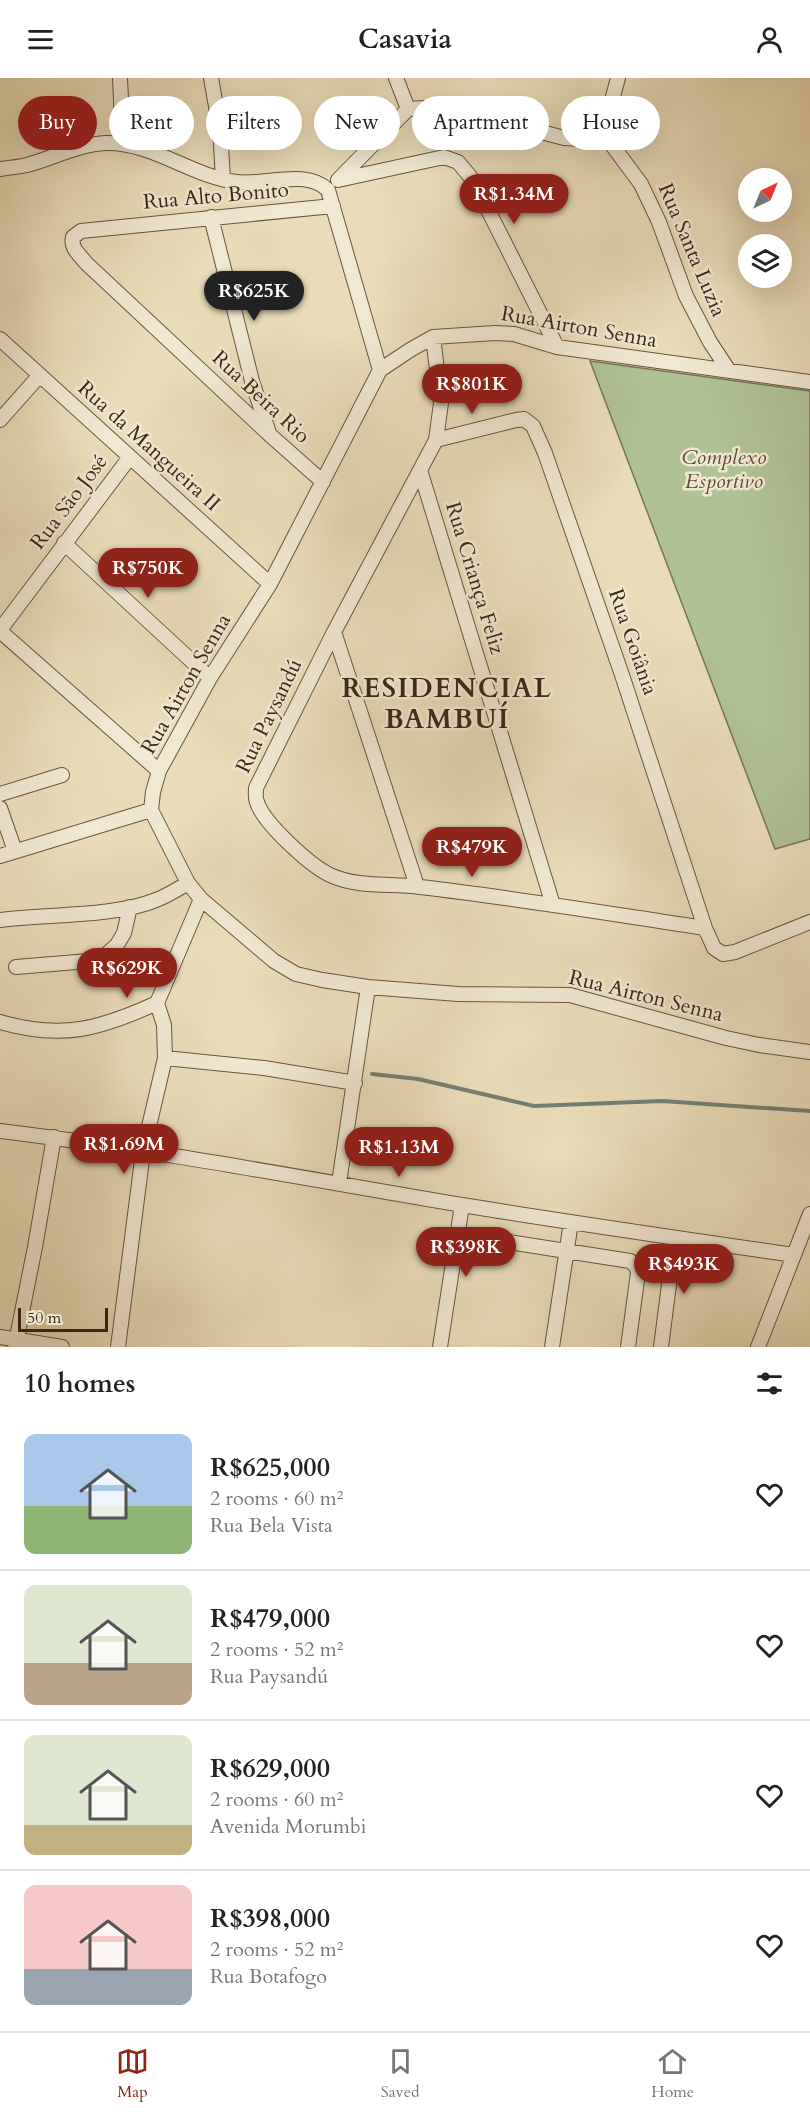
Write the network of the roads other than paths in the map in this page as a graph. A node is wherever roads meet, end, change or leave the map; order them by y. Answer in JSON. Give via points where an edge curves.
{"nodes":[{"id":1,"x":120,"y":78,"type":"edge"},
{"id":2,"x":211,"y":78,"type":"edge"},
{"id":3,"x":396,"y":78,"type":"edge"},
{"id":4,"x":618,"y":78,"type":"edge"},
{"id":5,"x":121,"y":96,"type":"edge"},
{"id":6,"x":612,"y":96,"type":"edge"},
{"id":7,"x":408,"y":109,"type":"junction"},
{"id":8,"x":561,"y":137,"type":"edge"},
{"id":9,"x":109,"y":143,"type":"edge"},
{"id":10,"x":140,"y":150,"type":"edge"},
{"id":11,"x":616,"y":150,"type":"edge"},
{"id":12,"x":0,"y":169,"type":"edge"},
{"id":13,"x":223,"y":179,"type":"junction"},
{"id":14,"x":333,"y":185,"type":"junction"},
{"id":15,"x":333,"y":206,"type":"junction"},
{"id":16,"x":211,"y":217,"type":"junction"},
{"id":17,"x":103,"y":228,"type":"joint"},
{"id":18,"x":433,"y":338,"type":"junction"},
{"id":19,"x":0,"y":339,"type":"edge"},
{"id":20,"x":557,"y":347,"type":"junction"},
{"id":21,"x":380,"y":370,"type":"junction"},
{"id":22,"x":729,"y":371,"type":"junction"},
{"id":23,"x":39,"y":376,"type":"junction"},
{"id":24,"x":810,"y":382,"type":"edge"},
{"id":25,"x":0,"y":420,"type":"edge"},
{"id":26,"x":270,"y":435,"type":"junction"},
{"id":27,"x":436,"y":440,"type":"junction"},
{"id":28,"x":130,"y":457,"type":"junction"},
{"id":29,"x":420,"y":470,"type":"junction"},
{"id":30,"x":322,"y":482,"type":"junction"},
{"id":31,"x":64,"y":543,"type":"junction"},
{"id":32,"x":270,"y":584,"type":"junction"},
{"id":33,"x":0,"y":630,"type":"edge"},
{"id":34,"x":334,"y":632,"type":"junction"},
{"id":35,"x":210,"y":678,"type":"junction"},
{"id":36,"x":159,"y":771,"type":"junction"},
{"id":37,"x":62,"y":775,"type":"dead end"},
{"id":38,"x":0,"y":794,"type":"edge"},
{"id":39,"x":0,"y":808,"type":"edge"},
{"id":40,"x":152,"y":810,"type":"junction"},
{"id":41,"x":15,"y":851,"type":"junction"},
{"id":42,"x":0,"y":856,"type":"edge"},
{"id":43,"x":188,"y":883,"type":"junction"},
{"id":44,"x":417,"y":886,"type":"junction"},
{"id":45,"x":201,"y":899,"type":"junction"},
{"id":46,"x":553,"y":905,"type":"junction"},
{"id":47,"x":130,"y":907,"type":"junction"},
{"id":48,"x":0,"y":921,"type":"edge"},
{"id":49,"x":810,"y":922,"type":"edge"},
{"id":50,"x":705,"y":928,"type":"junction"},
{"id":51,"x":16,"y":967,"type":"dead end"},
{"id":52,"x":368,"y":987,"type":"junction"},
{"id":53,"x":157,"y":1003,"type":"junction"},
{"id":54,"x":0,"y":1022,"type":"edge"},
{"id":55,"x":810,"y":1052,"type":"edge"},
{"id":56,"x":165,"y":1058,"type":"junction"},
{"id":57,"x":355,"y":1083,"type":"junction"},
{"id":58,"x":0,"y":1131,"type":"edge"},
{"id":59,"x":54,"y":1137,"type":"junction"},
{"id":60,"x":142,"y":1152,"type":"junction"},
{"id":61,"x":339,"y":1183,"type":"junction"},
{"id":62,"x":462,"y":1205,"type":"junction"},
{"id":63,"x":810,"y":1214,"type":"edge"},
{"id":64,"x":571,"y":1222,"type":"junction"},
{"id":65,"x":457,"y":1234,"type":"junction"},
{"id":66,"x":675,"y":1238,"type":"junction"},
{"id":67,"x":567,"y":1251,"type":"junction"},
{"id":68,"x":794,"y":1255,"type":"junction"},
{"id":69,"x":0,"y":1337,"type":"edge"},
{"id":70,"x":15,"y":1343,"type":"edge"},
{"id":71,"x":62,"y":1347,"type":"edge"},
{"id":72,"x":118,"y":1347,"type":"edge"},
{"id":73,"x":440,"y":1347,"type":"edge"},
{"id":74,"x":552,"y":1347,"type":"edge"},
{"id":75,"x":628,"y":1347,"type":"edge"},
{"id":76,"x":661,"y":1347,"type":"edge"},
{"id":77,"x":758,"y":1347,"type":"edge"}],
"edges":[{"from":1,"to":5,"type":"street"},
{"from":2,"to":13,"type":"street"},
{"from":3,"to":7,"type":"street"},
{"from":4,"to":6,"type":"street"},
{"from":7,"to":8,"type":"street","via":[[470,113]]},
{"from":7,"to":14,"type":"street"},
{"from":9,"to":12,"type":"street"},
{"from":10,"to":13,"type":"street"},
{"from":11,"to":22,"type":"street","name":"Rua Santa Luzia","via":[[641,184],[686,296]]},
{"from":13,"to":14,"type":"street","via":[[248,184],[304,179]]},
{"from":14,"to":15,"type":"street"},
{"from":14,"to":20,"type":"street","via":[[434,159],[458,162],[473,180]]},
{"from":15,"to":16,"type":"street","name":"Rua Alto Bonito"},
{"from":15,"to":21,"type":"street"},
{"from":16,"to":17,"type":"street","name":"Rua Alto Bonito"},
{"from":16,"to":26,"type":"street","via":[[252,381]]},
{"from":17,"to":26,"type":"street","name":"Rua Beira Rio","via":[[76,233],[71,242],[74,249]]},
{"from":18,"to":20,"type":"street","name":"Rua Airton Senna","via":[[467,333],[514,334]]},
{"from":18,"to":21,"type":"street","name":"Rua Airton Senna"},
{"from":18,"to":27,"type":"street","name":"Rua Paysandú","via":[[441,403]]},
{"from":19,"to":23,"type":"street","name":"Rua da Mangueira II"},
{"from":20,"to":22,"type":"street","name":"Rua Airton Senna"},
{"from":21,"to":30,"type":"street","name":"Rua Airton Senna"},
{"from":22,"to":24,"type":"street","name":"Rua Airton Senna"},
{"from":23,"to":25,"type":"street"},
{"from":23,"to":28,"type":"street","name":"Rua da Mangueira II"},
{"from":26,"to":30,"type":"street","name":"Rua Beira Rio"},
{"from":27,"to":29,"type":"street","name":"Rua Paysandú"},
{"from":27,"to":50,"type":"street","name":"Rua Goiânia","via":[[516,420],[524,419],[533,426],[622,675]]},
{"from":28,"to":31,"type":"street","name":"Rua São José"},
{"from":28,"to":32,"type":"street","name":"Rua da Mangueira II"},
{"from":29,"to":34,"type":"street","name":"Rua Paysandú"},
{"from":29,"to":46,"type":"street","name":"Rua Criança Feliz"},
{"from":30,"to":32,"type":"street","name":"Rua Airton Senna"},
{"from":31,"to":33,"type":"street","name":"Rua São José"},
{"from":31,"to":35,"type":"street"},
{"from":32,"to":35,"type":"street","name":"Rua Airton Senna"},
{"from":33,"to":36,"type":"street"},
{"from":34,"to":44,"type":"street"},
{"from":34,"to":44,"type":"street","name":"Rua Paysandú","via":[[256,788],[256,802],[285,840],[330,875],[351,882]]},
{"from":35,"to":36,"type":"street","name":"Rua Airton Senna"},
{"from":36,"to":40,"type":"street","name":"Rua Airton Senna"},
{"from":37,"to":38,"type":"street"},
{"from":39,"to":41,"type":"street"},
{"from":40,"to":41,"type":"street"},
{"from":40,"to":43,"type":"street","name":"Rua Airton Senna"},
{"from":41,"to":42,"type":"street"},
{"from":43,"to":45,"type":"street","name":"Rua Airton Senna"},
{"from":43,"to":47,"type":"street","via":[[154,901]]},
{"from":44,"to":46,"type":"street","name":"Rua Paysandú"},
{"from":45,"to":52,"type":"street","name":"Rua Airton Senna","via":[[274,961],[296,974]]},
{"from":45,"to":53,"type":"street"},
{"from":46,"to":50,"type":"street","name":"Rua Paysandú"},
{"from":47,"to":48,"type":"street"},
{"from":47,"to":51,"type":"street","via":[[124,933],[105,956]]},
{"from":49,"to":50,"type":"street","name":"Rua Goiânia","via":[[723,954],[714,948]]},
{"from":52,"to":55,"type":"street","name":"Rua Airton Senna","via":[[458,994],[570,995],[726,1038]]},
{"from":52,"to":57,"type":"street"},
{"from":53,"to":54,"type":"street","via":[[96,1027],[58,1032]]},
{"from":53,"to":56,"type":"street","via":[[164,1025]]},
{"from":56,"to":57,"type":"street","via":[[264,1068]]},
{"from":56,"to":60,"type":"street"},
{"from":57,"to":61,"type":"street"},
{"from":58,"to":59,"type":"street"},
{"from":59,"to":60,"type":"street"},
{"from":59,"to":70,"type":"street"},
{"from":60,"to":61,"type":"street"},
{"from":60,"to":72,"type":"street"},
{"from":61,"to":62,"type":"street"},
{"from":62,"to":64,"type":"street"},
{"from":62,"to":65,"type":"street"},
{"from":63,"to":68,"type":"street"},
{"from":64,"to":66,"type":"street"},
{"from":64,"to":67,"type":"street"},
{"from":65,"to":67,"type":"street"},
{"from":65,"to":73,"type":"street"},
{"from":66,"to":68,"type":"street"},
{"from":66,"to":76,"type":"street"},
{"from":67,"to":74,"type":"street"},
{"from":67,"to":75,"type":"street","via":[[630,1261],[636,1266]]},
{"from":68,"to":77,"type":"street"},
{"from":69,"to":70,"type":"street"},
{"from":70,"to":71,"type":"street"}]}
